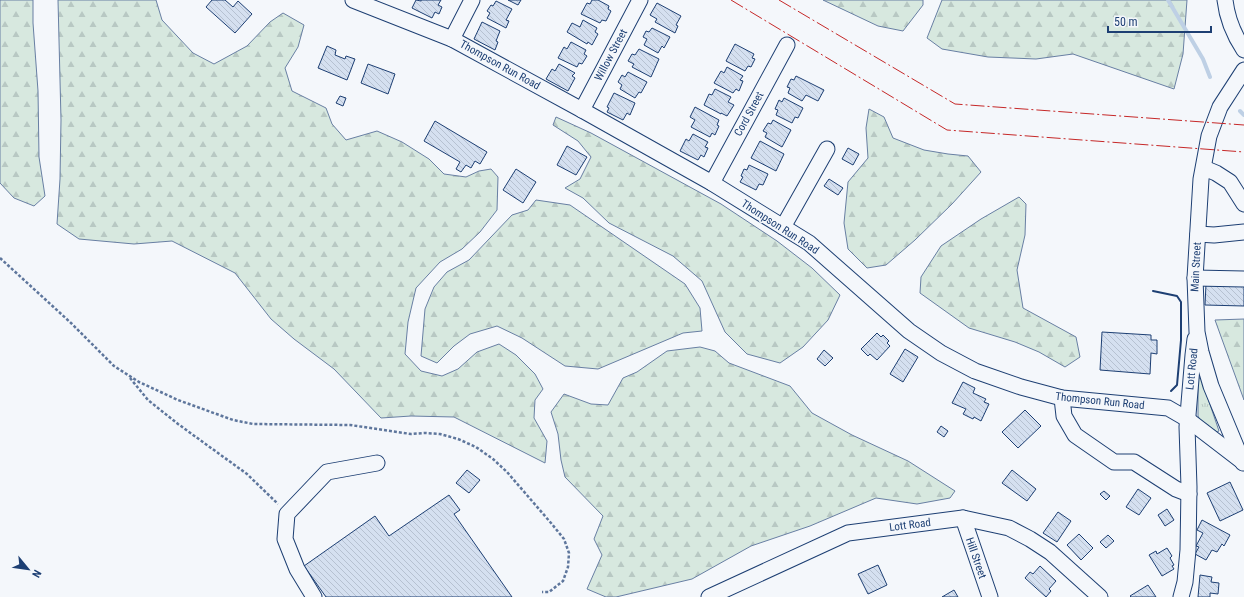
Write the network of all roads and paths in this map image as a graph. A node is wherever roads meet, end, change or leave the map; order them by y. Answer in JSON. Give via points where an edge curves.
{"nodes":[{"id":1,"x":353,"y":0,"type":"edge"},
{"id":2,"x":472,"y":0,"type":"edge"},
{"id":3,"x":640,"y":0,"type":"edge"},
{"id":4,"x":1225,"y":0,"type":"edge"},
{"id":5,"x":452,"y":39,"type":"junction"},
{"id":6,"x":787,"y":45,"type":"dead end"},
{"id":7,"x":1244,"y":50,"type":"edge"},
{"id":8,"x":1244,"y":70,"type":"edge"},
{"id":9,"x":582,"y":110,"type":"junction"},
{"id":10,"x":827,"y":149,"type":"dead end"},
{"id":11,"x":1204,"y":168,"type":"junction"},
{"id":12,"x":712,"y":183,"type":"junction"},
{"id":13,"x":1244,"y":204,"type":"edge"},
{"id":14,"x":783,"y":227,"type":"junction"},
{"id":15,"x":1244,"y":232,"type":"edge"},
{"id":16,"x":1198,"y":234,"type":"junction"},
{"id":17,"x":0,"y":258,"type":"edge"},
{"id":18,"x":1195,"y":278,"type":"junction"},
{"id":19,"x":1244,"y":279,"type":"edge"},
{"id":20,"x":1197,"y":332,"type":"junction"},
{"id":21,"x":129,"y":376,"type":"junction"},
{"id":22,"x":1062,"y":398,"type":"junction"},
{"id":23,"x":1187,"y":419,"type":"junction"},
{"id":24,"x":377,"y":463,"type":"dead end"},
{"id":25,"x":1243,"y":464,"type":"edge"},
{"id":26,"x":1189,"y":494,"type":"junction"},
{"id":27,"x":287,"y":514,"type":"junction"},
{"id":28,"x":963,"y":518,"type":"junction"},
{"id":29,"x":542,"y":592,"type":"dead end"},
{"id":30,"x":314,"y":597,"type":"edge"},
{"id":31,"x":709,"y":597,"type":"edge"},
{"id":32,"x":990,"y":597,"type":"edge"},
{"id":33,"x":1100,"y":597,"type":"edge"},
{"id":34,"x":1181,"y":597,"type":"edge"}],
"edges":[{"from":1,"to":5,"type":"street","name":"Thompson Run Road"},
{"from":2,"to":5,"type":"street"},
{"from":3,"to":9,"type":"street","name":"Willow Street"},
{"from":4,"to":7,"type":"street","via":[[1227,15]]},
{"from":5,"to":9,"type":"street","name":"Thompson Run Road"},
{"from":6,"to":12,"type":"street","name":"Cord Street"},
{"from":8,"to":11,"type":"street","name":"Main Street","via":[[1220,107],[1209,136]]},
{"from":9,"to":12,"type":"street","name":"Thompson Run Road"},
{"from":10,"to":14,"type":"street"},
{"from":11,"to":13,"type":"street","via":[[1230,182]]},
{"from":11,"to":16,"type":"street","name":"Main Street"},
{"from":12,"to":14,"type":"street","name":"Thompson Run Road"},
{"from":14,"to":22,"type":"street","name":"Thompson Run Road","via":[[809,243],[909,331],[941,353],[975,370],[1021,387]]},
{"from":15,"to":16,"type":"street"},
{"from":16,"to":18,"type":"street","name":"Main Street"},
{"from":17,"to":21,"type":"path","via":[[114,366]]},
{"from":18,"to":19,"type":"street"},
{"from":18,"to":20,"type":"street","name":"Main Street"},
{"from":20,"to":23,"type":"street","name":"Lott Road","via":[[1192,355]]},
{"from":20,"to":25,"type":"street","name":"Main Street","via":[[1211,386]]},
{"from":21,"to":27,"type":"path","via":[[148,400],[247,474]]},
{"from":21,"to":29,"type":"path","via":[[178,400],[245,423],[350,425],[411,434],[440,434],[476,447],[507,472],[564,539],[569,553],[563,581],[549,592]]},
{"from":22,"to":23,"type":"street","name":"Thompson Run Road","via":[[1168,408]]},
{"from":22,"to":26,"type":"street","via":[[1064,416],[1075,435],[1114,462],[1134,462],[1176,490]]},
{"from":23,"to":25,"type":"street","name":"Thompson Run Road"},
{"from":23,"to":26,"type":"street","name":"Lott Road"},
{"from":24,"to":27,"type":"street","via":[[327,472]]},
{"from":26,"to":34,"type":"street","name":"Lott Road","via":[[1188,550]]},
{"from":27,"to":30,"type":"street","via":[[285,539],[297,569]]},
{"from":28,"to":31,"type":"street","name":"Lott Road","via":[[848,533]]},
{"from":28,"to":32,"type":"street","name":"Hill Street"},
{"from":28,"to":33,"type":"street","name":"Lott Road","via":[[1009,528],[1030,539],[1050,552]]}]}
